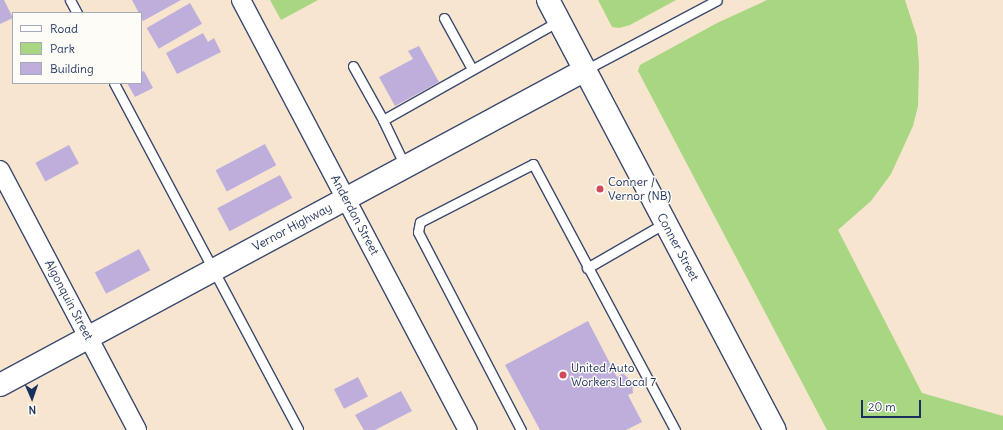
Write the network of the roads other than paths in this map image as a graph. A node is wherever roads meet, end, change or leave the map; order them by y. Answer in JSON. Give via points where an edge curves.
{"nodes":[{"id":1,"x":70,"y":0,"type":"edge"},
{"id":2,"x":241,"y":0,"type":"edge"},
{"id":3,"x":548,"y":0,"type":"edge"},
{"id":4,"x":717,"y":0,"type":"edge"},
{"id":5,"x":76,"y":12,"type":"edge"},
{"id":6,"x":444,"y":18,"type":"dead end"},
{"id":7,"x":559,"y":21,"type":"junction"},
{"id":8,"x":353,"y":66,"type":"dead end"},
{"id":9,"x":472,"y":69,"type":"junction"},
{"id":10,"x":585,"y":70,"type":"junction"},
{"id":11,"x":115,"y":84,"type":"edge"},
{"id":12,"x":383,"y":120,"type":"junction"},
{"id":13,"x":405,"y":166,"type":"junction"},
{"id":14,"x":0,"y":170,"type":"edge"},
{"id":15,"x":345,"y":198,"type":"junction"},
{"id":16,"x":665,"y":223,"type":"junction"},
{"id":17,"x":587,"y":268,"type":"junction"},
{"id":18,"x":214,"y":269,"type":"junction"},
{"id":19,"x":88,"y":337,"type":"junction"},
{"id":20,"x":0,"y":385,"type":"edge"},
{"id":21,"x":298,"y":429,"type":"edge"},
{"id":22,"x":137,"y":430,"type":"edge"},
{"id":23,"x":468,"y":430,"type":"edge"},
{"id":24,"x":521,"y":430,"type":"edge"},
{"id":25,"x":675,"y":430,"type":"edge"},
{"id":26,"x":775,"y":430,"type":"edge"}],
"edges":[{"from":1,"to":5,"type":"lane"},
{"from":2,"to":15,"type":"street","name":"Anderdon Street"},
{"from":3,"to":7,"type":"street","name":"Conner Street"},
{"from":4,"to":10,"type":"lane"},
{"from":6,"to":9,"type":"lane"},
{"from":7,"to":9,"type":"lane"},
{"from":7,"to":10,"type":"street","name":"Conner Street"},
{"from":8,"to":12,"type":"lane"},
{"from":9,"to":12,"type":"lane"},
{"from":10,"to":13,"type":"street","name":"Vernor Highway"},
{"from":10,"to":16,"type":"street","name":"Conner Street"},
{"from":11,"to":18,"type":"lane"},
{"from":12,"to":13,"type":"lane"},
{"from":13,"to":15,"type":"street","name":"Vernor Highway"},
{"from":14,"to":19,"type":"street","name":"Algonquin Street"},
{"from":15,"to":18,"type":"street","name":"Vernor Highway"},
{"from":15,"to":23,"type":"street","name":"Anderdon Street"},
{"from":16,"to":17,"type":"lane"},
{"from":16,"to":26,"type":"street","name":"Conner Street"},
{"from":17,"to":24,"type":"lane","via":[[533,164],[420,222],[418,232],[424,247]]},
{"from":17,"to":25,"type":"lane"},
{"from":18,"to":19,"type":"street","name":"Vernor Highway"},
{"from":18,"to":21,"type":"lane"},
{"from":19,"to":20,"type":"street","name":"Vernor Highway"},
{"from":19,"to":22,"type":"street","name":"Algonquin Street"}]}
